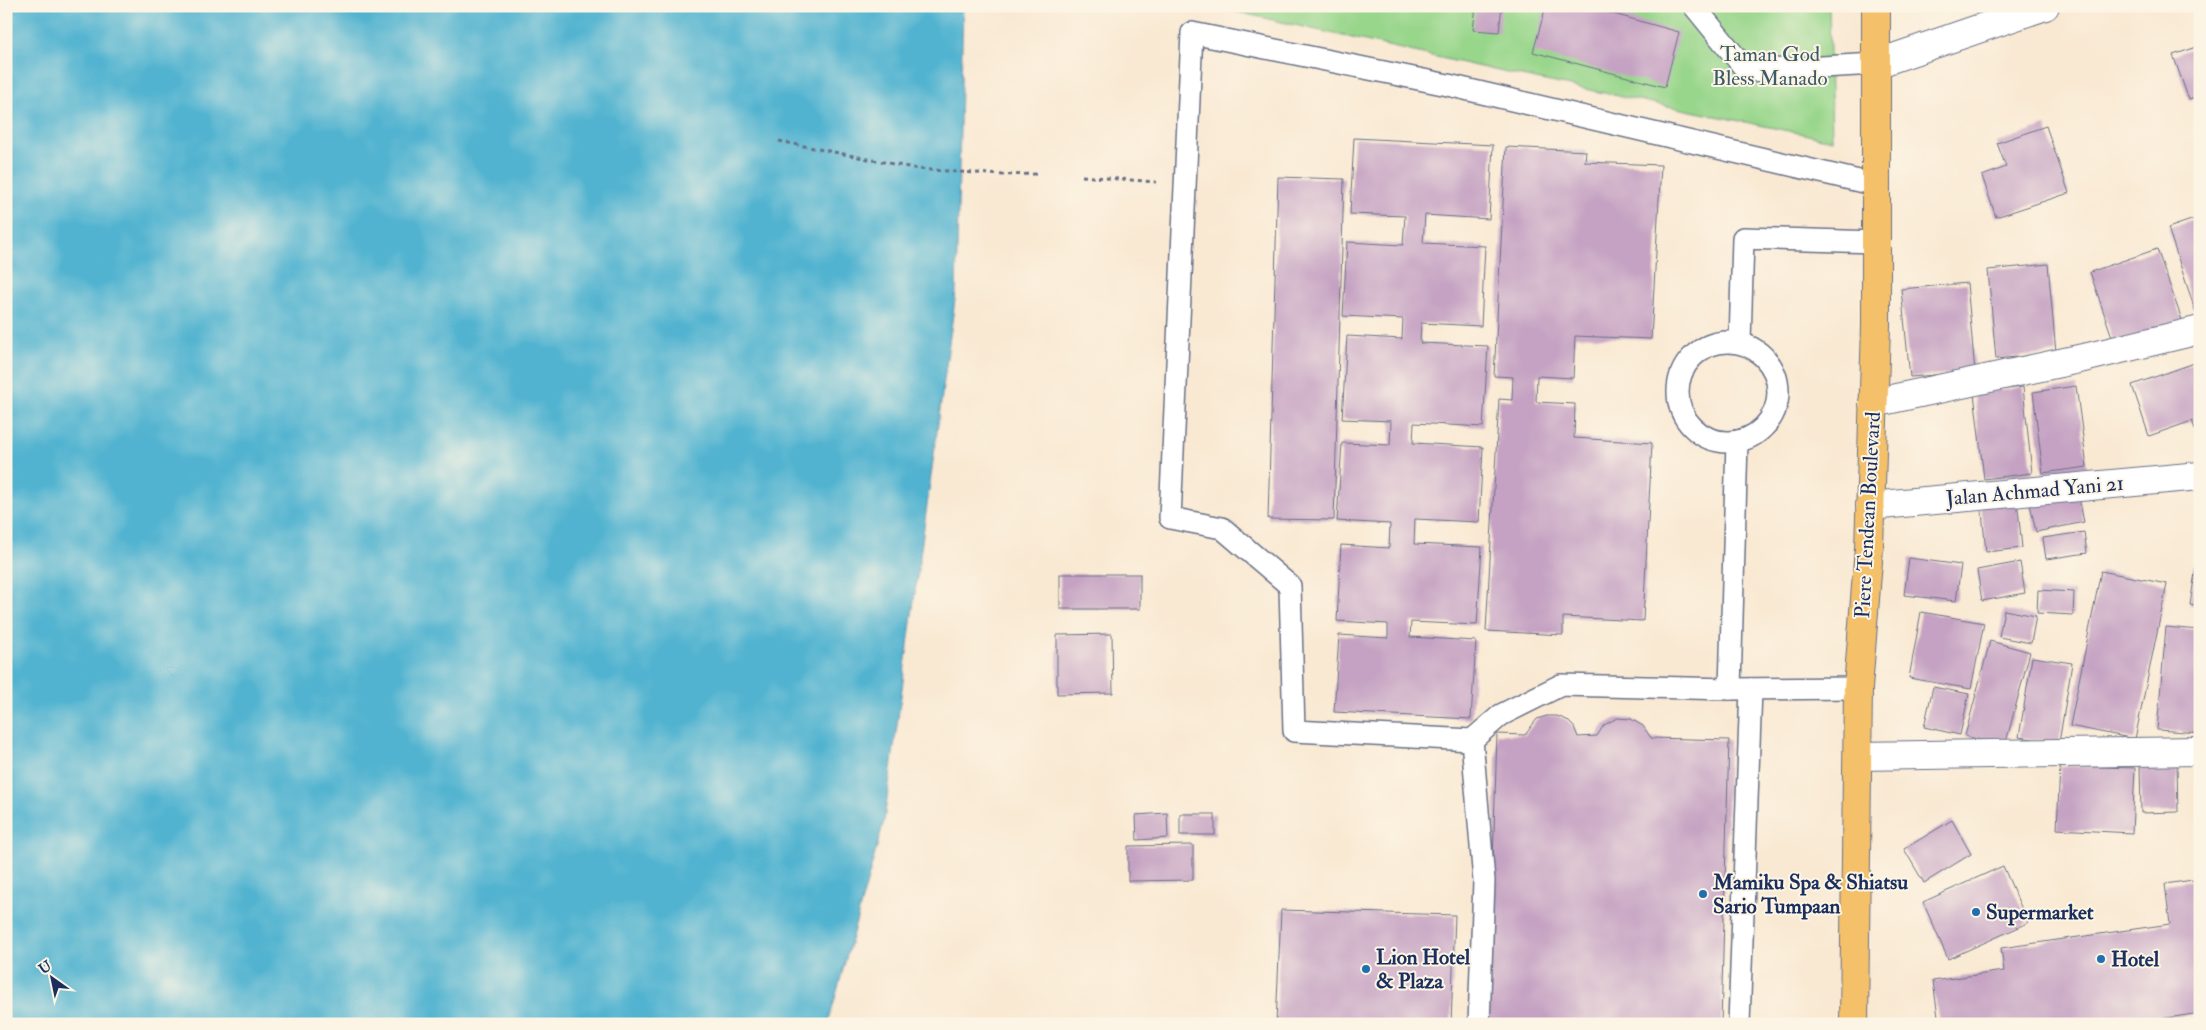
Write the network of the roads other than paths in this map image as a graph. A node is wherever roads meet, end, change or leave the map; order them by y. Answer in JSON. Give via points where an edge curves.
{"nodes":[{"id":1,"x":1694,"y":6,"type":"edge"},
{"id":2,"x":1876,"y":6,"type":"edge"},
{"id":3,"x":2045,"y":6,"type":"edge"},
{"id":4,"x":1876,"y":64,"type":"junction"},
{"id":5,"x":1876,"y":185,"type":"junction"},
{"id":6,"x":1876,"y":242,"type":"junction"},
{"id":7,"x":2200,"y":330,"type":"edge"},
{"id":8,"x":1740,"y":342,"type":"junction"},
{"id":9,"x":1873,"y":403,"type":"junction"},
{"id":10,"x":1737,"y":441,"type":"junction"},
{"id":11,"x":2200,"y":476,"type":"edge"},
{"id":12,"x":1870,"y":506,"type":"junction"},
{"id":13,"x":1858,"y":688,"type":"junction"},
{"id":14,"x":1740,"y":689,"type":"junction"},
{"id":15,"x":1472,"y":740,"type":"junction"},
{"id":16,"x":2200,"y":752,"type":"edge"},
{"id":17,"x":1858,"y":756,"type":"junction"},
{"id":18,"x":1479,"y":1024,"type":"edge"},
{"id":19,"x":1739,"y":1024,"type":"edge"},
{"id":20,"x":1854,"y":1024,"type":"edge"}],
"edges":[{"from":1,"to":4,"type":"lane","via":[[1747,71]]},
{"from":2,"to":4,"type":"highway","name":"Piere Tendean Boulevard"},
{"from":3,"to":4,"type":"street"},
{"from":4,"to":5,"type":"highway","name":"Piere Tendean Boulevard"},
{"from":5,"to":6,"type":"highway","name":"Piere Tendean Boulevard"},
{"from":5,"to":15,"type":"lane","via":[[1448,85],[1192,33],[1170,518],[1222,528],[1290,586],[1294,732]]},
{"from":6,"to":8,"type":"lane","via":[[1742,238]]},
{"from":6,"to":9,"type":"highway","name":"Piere Tendean Boulevard"},
{"from":7,"to":9,"type":"street"},
{"from":8,"to":10,"type":"lane","via":[[1752,347],[1772,366],[1778,379],[1779,393],[1771,419],[1756,433]]},
{"from":8,"to":10,"type":"lane","via":[[1710,344],[1697,352],[1687,362],[1677,390],[1679,405],[1695,430],[1722,442]]},
{"from":9,"to":12,"type":"highway","name":"Piere Tendean Boulevard"},
{"from":10,"to":14,"type":"lane"},
{"from":11,"to":12,"type":"street","name":"Jalan Achmad Yani 21"},
{"from":12,"to":13,"type":"highway","name":"Piere Tendean Boulevard"},
{"from":13,"to":14,"type":"lane"},
{"from":13,"to":17,"type":"highway","name":"Piere Tendean Boulevard"},
{"from":14,"to":15,"type":"lane","via":[[1561,685],[1501,715]]},
{"from":14,"to":19,"type":"lane"},
{"from":15,"to":18,"type":"lane","via":[[1484,881]]},
{"from":16,"to":17,"type":"street"},
{"from":17,"to":20,"type":"highway","name":"Piere Tendean Boulevard"}]}
